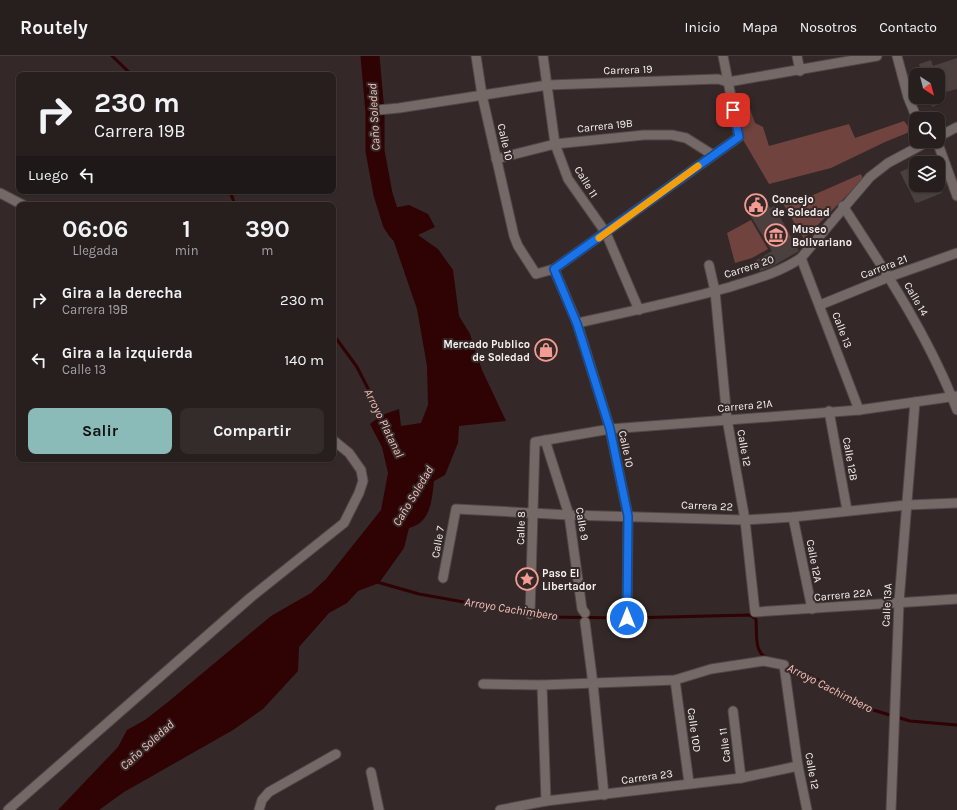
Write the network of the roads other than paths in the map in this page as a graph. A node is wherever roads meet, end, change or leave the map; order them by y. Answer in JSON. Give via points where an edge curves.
{"nodes":[{"id":1,"x":476,"y":56,"type":"edge"},
{"id":2,"x":543,"y":56,"type":"edge"},
{"id":3,"x":723,"y":56,"type":"edge"},
{"id":4,"x":796,"y":56,"type":"edge"},
{"id":5,"x":877,"y":56,"type":"edge"},
{"id":6,"x":897,"y":56,"type":"edge"},
{"id":7,"x":800,"y":70,"type":"junction"},
{"id":8,"x":728,"y":82,"type":"junction"},
{"id":9,"x":548,"y":85,"type":"junction"},
{"id":10,"x":482,"y":95,"type":"junction"},
{"id":11,"x":378,"y":110,"type":"dead end"},
{"id":12,"x":914,"y":112,"type":"edge"},
{"id":13,"x":957,"y":128,"type":"edge"},
{"id":14,"x":945,"y":134,"type":"edge"},
{"id":15,"x":555,"y":144,"type":"junction"},
{"id":16,"x":917,"y":148,"type":"edge"},
{"id":17,"x":940,"y":148,"type":"edge"},
{"id":18,"x":713,"y":155,"type":"junction"},
{"id":19,"x":496,"y":159,"type":"junction"},
{"id":20,"x":0,"y":193,"type":"edge"},
{"id":21,"x":957,"y":196,"type":"edge"},
{"id":22,"x":17,"y":202,"type":"edge"},
{"id":23,"x":843,"y":206,"type":"junction"},
{"id":24,"x":606,"y":233,"type":"junction"},
{"id":25,"x":957,"y":253,"type":"edge"},
{"id":26,"x":801,"y":258,"type":"junction"},
{"id":27,"x":709,"y":265,"type":"dead end"},
{"id":28,"x":554,"y":269,"type":"junction"},
{"id":29,"x":889,"y":277,"type":"junction"},
{"id":30,"x":715,"y":291,"type":"junction"},
{"id":31,"x":820,"y":305,"type":"junction"},
{"id":32,"x":639,"y":310,"type":"junction"},
{"id":33,"x":577,"y":324,"type":"junction"},
{"id":34,"x":954,"y":397,"type":"edge"},
{"id":35,"x":915,"y":402,"type":"junction"},
{"id":36,"x":859,"y":410,"type":"junction"},
{"id":37,"x":957,"y":410,"type":"edge"},
{"id":38,"x":829,"y":411,"type":"junction"},
{"id":39,"x":727,"y":419,"type":"junction"},
{"id":40,"x":610,"y":429,"type":"junction"},
{"id":41,"x":546,"y":440,"type":"junction"},
{"id":42,"x":336,"y":442,"type":"edge"},
{"id":43,"x":535,"y":442,"type":"joint"},
{"id":44,"x":957,"y":503,"type":"edge"},
{"id":45,"x":907,"y":505,"type":"junction"},
{"id":46,"x":456,"y":509,"type":"joint"},
{"id":47,"x":847,"y":510,"type":"junction"},
{"id":48,"x":534,"y":513,"type":"junction"},
{"id":49,"x":570,"y":515,"type":"junction"},
{"id":50,"x":628,"y":516,"type":"junction"},
{"id":51,"x":793,"y":517,"type":"junction"},
{"id":52,"x":744,"y":520,"type":"junction"},
{"id":53,"x":443,"y":578,"type":"dead end"},
{"id":54,"x":957,"y":599,"type":"edge"},
{"id":55,"x":899,"y":602,"type":"junction"},
{"id":56,"x":812,"y":609,"type":"junction"},
{"id":57,"x":755,"y":612,"type":"joint"},
{"id":58,"x":530,"y":614,"type":"dead end"},
{"id":59,"x":627,"y":618,"type":"dead end"},
{"id":60,"x":675,"y":680,"type":"junction"},
{"id":61,"x":482,"y":684,"type":"dead end"},
{"id":62,"x":594,"y":684,"type":"junction"},
{"id":63,"x":542,"y":685,"type":"junction"},
{"id":64,"x":733,"y":710,"type":"dead end"},
{"id":65,"x":336,"y":754,"type":"dead end"},
{"id":66,"x":798,"y":766,"type":"junction"},
{"id":67,"x":371,"y":772,"type":"dead end"},
{"id":68,"x":741,"y":778,"type":"junction"},
{"id":69,"x":689,"y":783,"type":"junction"},
{"id":70,"x":604,"y":795,"type":"junction"},
{"id":71,"x":546,"y":801,"type":"junction"},
{"id":72,"x":8,"y":810,"type":"edge"},
{"id":73,"x":259,"y":810,"type":"edge"},
{"id":74,"x":379,"y":810,"type":"edge"},
{"id":75,"x":500,"y":810,"type":"edge"},
{"id":76,"x":807,"y":810,"type":"edge"},
{"id":77,"x":891,"y":810,"type":"edge"}],
"edges":[{"from":1,"to":10,"type":"street","name":"Calle 10"},
{"from":2,"to":9,"type":"street","name":"Calle 11"},
{"from":3,"to":8,"type":"street"},
{"from":4,"to":7,"type":"street"},
{"from":5,"to":7,"type":"street","name":"Carrera 19"},
{"from":6,"to":12,"type":"street"},
{"from":7,"to":8,"type":"street","name":"Carrera 19"},
{"from":8,"to":9,"type":"street","name":"Carrera 19","via":[[718,80]]},
{"from":8,"to":18,"type":"street","via":[[739,137]]},
{"from":9,"to":10,"type":"street","name":"Carrera 19"},
{"from":9,"to":15,"type":"street","name":"Calle 11"},
{"from":10,"to":11,"type":"street","name":"Carrera 19"},
{"from":10,"to":19,"type":"street","name":"Calle 10"},
{"from":13,"to":14,"type":"street"},
{"from":15,"to":18,"type":"street","name":"Carrera 19B","via":[[644,134],[672,135],[686,138]]},
{"from":15,"to":19,"type":"street","name":"Carrera 19B"},
{"from":15,"to":24,"type":"street","name":"Calle 11","via":[[568,179]]},
{"from":16,"to":23,"type":"street","name":"Carrera 20","via":[[876,172]]},
{"from":17,"to":21,"type":"street"},
{"from":18,"to":24,"type":"street"},
{"from":19,"to":28,"type":"street","name":"Calle 10","via":[[518,246],[536,274]]},
{"from":20,"to":22,"type":"street"},
{"from":23,"to":26,"type":"street","name":"Carrera 20"},
{"from":23,"to":29,"type":"street","name":"Calle 14"},
{"from":24,"to":28,"type":"street"},
{"from":24,"to":32,"type":"street","name":"Calle 11"},
{"from":25,"to":29,"type":"street","name":"Carrera 21"},
{"from":26,"to":30,"type":"street","name":"Carrera 20","via":[[773,274]]},
{"from":26,"to":31,"type":"street","name":"Calle 13"},
{"from":27,"to":30,"type":"street","name":"Calle 12"},
{"from":28,"to":33,"type":"street","name":"Calle 10"},
{"from":29,"to":31,"type":"street","name":"Carrera 21"},
{"from":29,"to":34,"type":"street","name":"Calle 14","via":[[925,338]]},
{"from":30,"to":32,"type":"street","name":"Carrera 20"},
{"from":30,"to":39,"type":"street","name":"Calle 12"},
{"from":31,"to":36,"type":"street","name":"Calle 13"},
{"from":32,"to":33,"type":"street","name":"Carrera 20"},
{"from":33,"to":40,"type":"street","name":"Calle 10"},
{"from":34,"to":35,"type":"street","name":"Carrera 21A"},
{"from":34,"to":37,"type":"street","name":"Calle 14"},
{"from":35,"to":36,"type":"street","name":"Carrera 21A"},
{"from":35,"to":45,"type":"street","name":"Calle 13A"},
{"from":36,"to":38,"type":"street","name":"Carrera 21A"},
{"from":38,"to":39,"type":"street","name":"Carrera 21A"},
{"from":38,"to":47,"type":"street","name":"Calle 12B"},
{"from":39,"to":40,"type":"street","name":"Carrera 21A"},
{"from":39,"to":52,"type":"street","name":"Calle 12"},
{"from":40,"to":41,"type":"street","name":"Carrera 21A"},
{"from":40,"to":50,"type":"street","name":"Calle 10"},
{"from":41,"to":43,"type":"street","name":"Carrera 21A"},
{"from":41,"to":49,"type":"street","name":"Calle 9"},
{"from":42,"to":72,"type":"street","via":[[349,453],[361,470],[359,493],[344,523],[250,598]]},
{"from":43,"to":48,"type":"street","name":"Calle 8"},
{"from":44,"to":45,"type":"street","name":"Carrera 22"},
{"from":45,"to":47,"type":"street","name":"Carrera 22"},
{"from":45,"to":55,"type":"street","name":"Calle 13A"},
{"from":46,"to":48,"type":"street","name":"Carrera 22"},
{"from":46,"to":53,"type":"street","name":"Calle 7"},
{"from":47,"to":51,"type":"street","name":"Carrera 22"},
{"from":48,"to":49,"type":"street","name":"Carrera 22"},
{"from":48,"to":58,"type":"street","name":"Calle 8"},
{"from":49,"to":50,"type":"street","name":"Carrera 22"},
{"from":49,"to":62,"type":"street","name":"Calle 9"},
{"from":50,"to":52,"type":"street","name":"Carrera 22"},
{"from":50,"to":59,"type":"street","name":"Calle 10"},
{"from":51,"to":52,"type":"street","name":"Carrera 22"},
{"from":51,"to":56,"type":"street","name":"Calle 12A"},
{"from":52,"to":57,"type":"street","name":"Calle 12"},
{"from":54,"to":55,"type":"street","name":"Carrera 22A"},
{"from":55,"to":56,"type":"street","name":"Carrera 22A"},
{"from":55,"to":77,"type":"street","name":"Calle 13A"},
{"from":56,"to":57,"type":"street","name":"Carrera 22A"},
{"from":60,"to":62,"type":"street"},
{"from":60,"to":66,"type":"street","name":"Calle 12","via":[[711,669],[764,661],[784,665]]},
{"from":60,"to":69,"type":"street","name":"Calle 10D"},
{"from":61,"to":63,"type":"street"},
{"from":62,"to":63,"type":"street"},
{"from":62,"to":70,"type":"street","name":"Calle 9"},
{"from":63,"to":71,"type":"street"},
{"from":64,"to":68,"type":"street","name":"Calle 11"},
{"from":65,"to":73,"type":"street","via":[[269,792],[262,800]]},
{"from":66,"to":68,"type":"street","name":"Carrera 23"},
{"from":66,"to":76,"type":"street","name":"Calle 12"},
{"from":67,"to":74,"type":"street"},
{"from":68,"to":69,"type":"street","name":"Carrera 23"},
{"from":69,"to":70,"type":"street","name":"Carrera 23"},
{"from":70,"to":71,"type":"street","name":"Carrera 23"},
{"from":71,"to":75,"type":"street","name":"Carrera 23"}]}
